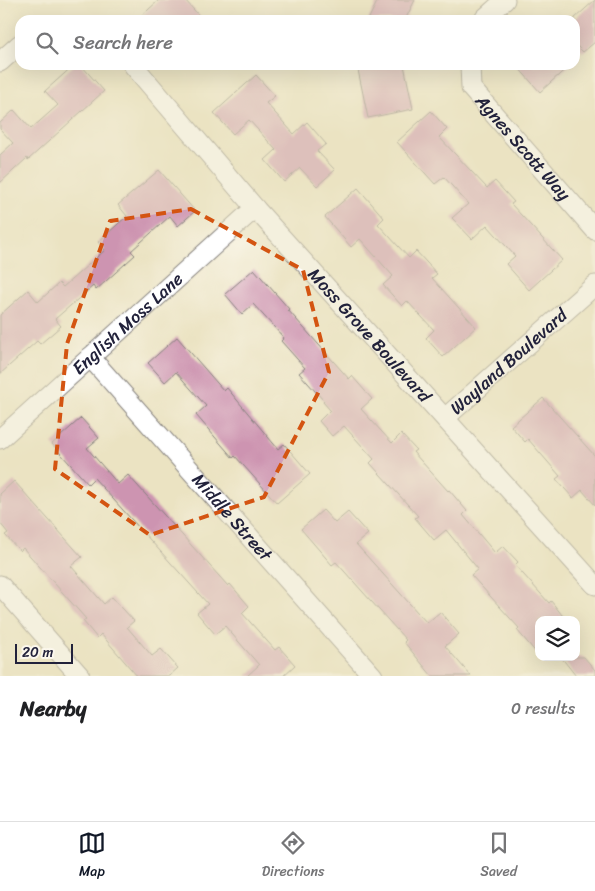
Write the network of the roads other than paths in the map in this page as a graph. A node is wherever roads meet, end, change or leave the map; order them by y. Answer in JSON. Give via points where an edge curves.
{"nodes":[{"id":1,"x":505,"y":0,"type":"edge"},
{"id":2,"x":489,"y":15,"type":"edge"},
{"id":3,"x":15,"y":48,"type":"edge"},
{"id":4,"x":0,"y":62,"type":"edge"},
{"id":5,"x":137,"y":70,"type":"edge"},
{"id":6,"x":470,"y":70,"type":"edge"},
{"id":7,"x":255,"y":208,"type":"junction"},
{"id":8,"x":595,"y":230,"type":"edge"},
{"id":9,"x":595,"y":285,"type":"edge"},
{"id":10,"x":90,"y":357,"type":"junction"},
{"id":11,"x":445,"y":418,"type":"junction"},
{"id":12,"x":0,"y":439,"type":"edge"},
{"id":13,"x":0,"y":585,"type":"edge"},
{"id":14,"x":595,"y":585,"type":"edge"},
{"id":15,"x":80,"y":676,"type":"edge"},
{"id":16,"x":373,"y":676,"type":"edge"}],
"edges":[{"from":1,"to":2,"type":"street"},
{"from":3,"to":4,"type":"street"},
{"from":5,"to":7,"type":"street","name":"Moss Grove Boulevard"},
{"from":6,"to":8,"type":"street","name":"Agnes Scott Way","via":[[471,88]]},
{"from":7,"to":10,"type":"street","name":"English Moss Lane"},
{"from":7,"to":11,"type":"street","name":"Moss Grove Boulevard"},
{"from":9,"to":11,"type":"street","name":"Wayland Boulevard"},
{"from":10,"to":12,"type":"street","name":"English Moss Lane"},
{"from":10,"to":16,"type":"street","name":"Middle Street"},
{"from":11,"to":14,"type":"street","name":"Moss Grove Boulevard"},
{"from":13,"to":15,"type":"street"}]}
